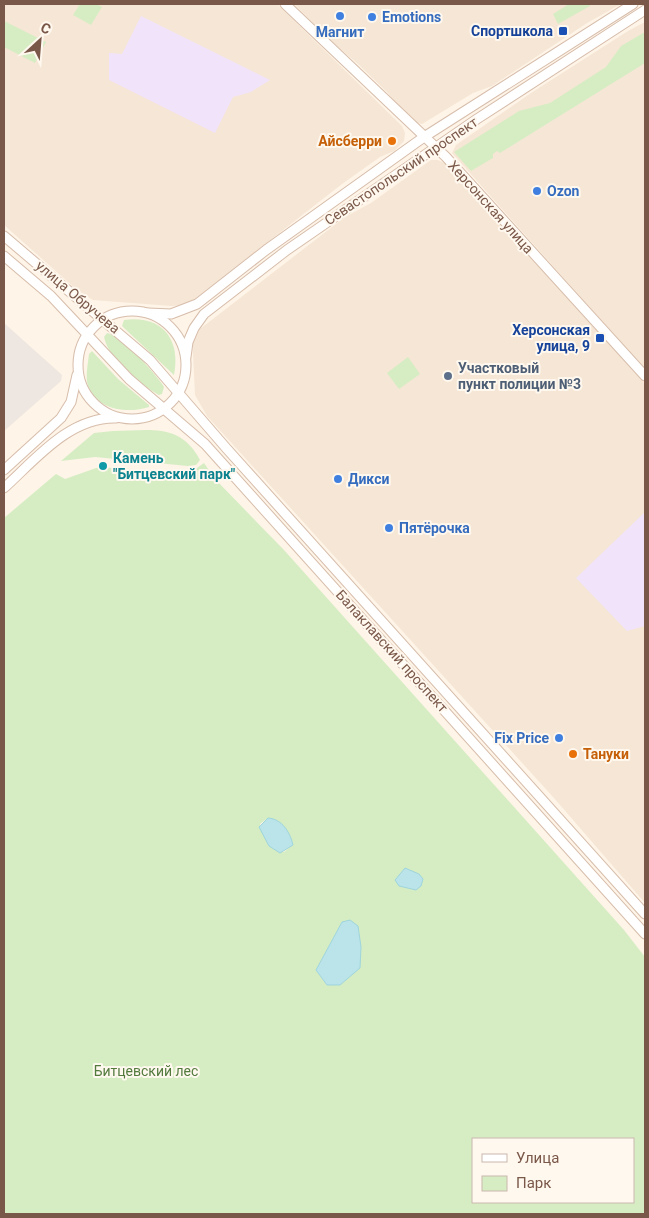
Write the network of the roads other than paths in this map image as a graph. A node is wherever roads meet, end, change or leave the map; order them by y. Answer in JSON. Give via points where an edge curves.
{"nodes":[{"id":1,"x":285,"y":4,"type":"edge"},
{"id":2,"x":633,"y":4,"type":"edge"},
{"id":3,"x":645,"y":10,"type":"edge"},
{"id":4,"x":424,"y":138,"type":"junction"},
{"id":5,"x":434,"y":148,"type":"junction"},
{"id":6,"x":4,"y":236,"type":"edge"},
{"id":7,"x":4,"y":256,"type":"edge"},
{"id":8,"x":148,"y":313,"type":"junction"},
{"id":9,"x":104,"y":318,"type":"junction"},
{"id":10,"x":88,"y":336,"type":"junction"},
{"id":11,"x":186,"y":358,"type":"junction"},
{"id":12,"x":150,"y":360,"type":"joint"},
{"id":13,"x":78,"y":372,"type":"junction"},
{"id":14,"x":645,"y":376,"type":"edge"},
{"id":15,"x":128,"y":379,"type":"joint"},
{"id":16,"x":179,"y":391,"type":"junction"},
{"id":17,"x":166,"y":409,"type":"junction"},
{"id":18,"x":121,"y":418,"type":"junction"},
{"id":19,"x":4,"y":470,"type":"edge"},
{"id":20,"x":4,"y":488,"type":"edge"},
{"id":21,"x":645,"y":914,"type":"edge"},
{"id":22,"x":645,"y":934,"type":"edge"}],
"edges":[{"from":1,"to":4,"type":"main road","name":"Херсонская улица"},
{"from":2,"to":4,"type":"main road","name":"Севастопольский проспект"},
{"from":3,"to":5,"type":"main road","name":"Севастопольский проспект"},
{"from":4,"to":5,"type":"main road","name":"Херсонская улица"},
{"from":4,"to":8,"type":"main road","name":"Севастопольский проспект","via":[[266,250],[197,304],[171,314]]},
{"from":5,"to":11,"type":"main road","name":"Севастопольский проспект","via":[[286,250],[220,301],[194,328]]},
{"from":5,"to":14,"type":"main road","name":"Херсонская улица","via":[[464,176]]},
{"from":6,"to":9,"type":"main road","name":"улица Обручева"},
{"from":7,"to":10,"type":"main road","name":"улица Обручева","via":[[51,296]]},
{"from":8,"to":9,"type":"main road","name":"Севастопольский проспект","via":[[128,311]]},
{"from":8,"to":11,"type":"main road","via":[[177,332]]},
{"from":9,"to":10,"type":"main road"},
{"from":9,"to":12,"type":"main road","name":"улица Обручева"},
{"from":10,"to":13,"type":"main road","via":[[80,353]]},
{"from":10,"to":15,"type":"main road","name":"улица Обручева"},
{"from":11,"to":16,"type":"main road","name":"Севастопольский проспект"},
{"from":12,"to":16,"type":"main road","name":"Балаклавский проспект"},
{"from":13,"to":18,"type":"main road","via":[[88,398],[104,412]]},
{"from":13,"to":19,"type":"main road","via":[[71,402],[61,418]]},
{"from":15,"to":17,"type":"main road","name":"Балаклавский проспект"},
{"from":16,"to":17,"type":"main road"},
{"from":16,"to":21,"type":"main road","name":"Балаклавский проспект"},
{"from":17,"to":18,"type":"main road","via":[[146,417]]},
{"from":17,"to":22,"type":"main road","name":"Балаклавский проспект","via":[[205,444]]},
{"from":18,"to":20,"type":"main road","via":[[96,420],[69,431]]}]}
